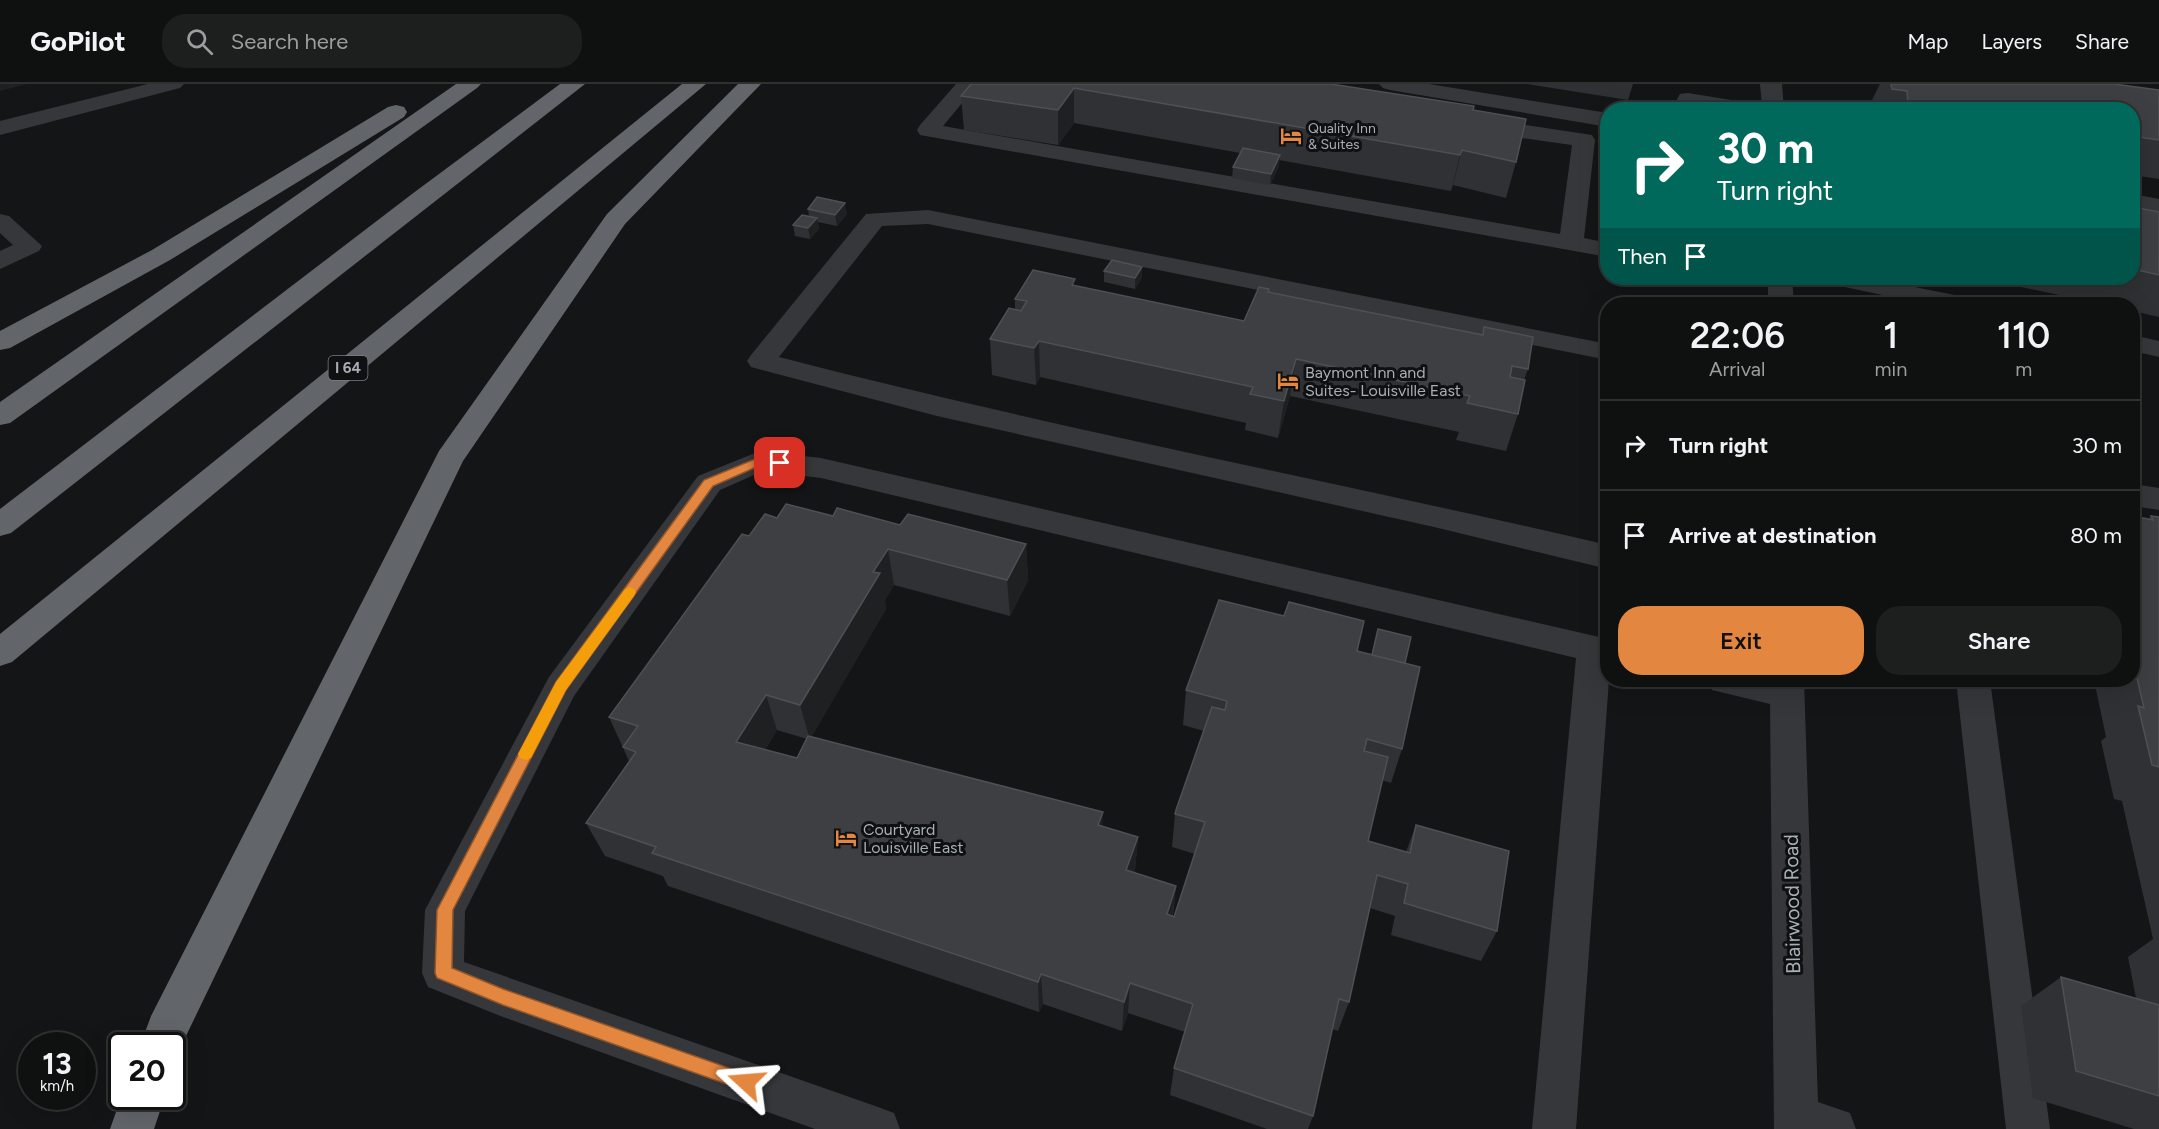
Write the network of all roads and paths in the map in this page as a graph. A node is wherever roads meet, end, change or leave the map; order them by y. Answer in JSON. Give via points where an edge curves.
{"nodes":[{"id":1,"x":173,"y":84,"type":"edge"},
{"id":2,"x":441,"y":84,"type":"edge"},
{"id":3,"x":470,"y":84,"type":"edge"},
{"id":4,"x":574,"y":84,"type":"edge"},
{"id":5,"x":695,"y":84,"type":"edge"},
{"id":6,"x":750,"y":84,"type":"edge"},
{"id":7,"x":967,"y":84,"type":"edge"},
{"id":8,"x":1390,"y":84,"type":"edge"},
{"id":9,"x":1771,"y":84,"type":"edge"},
{"id":10,"x":1686,"y":97,"type":"edge"},
{"id":11,"x":1713,"y":102,"type":"edge"},
{"id":12,"x":1772,"y":102,"type":"edge"},
{"id":13,"x":1600,"y":119,"type":"edge"},
{"id":14,"x":1455,"y":122,"type":"edge"},
{"id":15,"x":0,"y":128,"type":"edge"},
{"id":16,"x":2140,"y":202,"type":"edge"},
{"id":17,"x":2159,"y":206,"type":"edge"},
{"id":18,"x":0,"y":221,"type":"edge"},
{"id":19,"x":1571,"y":244,"type":"junction"},
{"id":20,"x":1600,"y":249,"type":"edge"},
{"id":21,"x":0,"y":261,"type":"edge"},
{"id":22,"x":1869,"y":285,"type":"edge"},
{"id":23,"x":1926,"y":297,"type":"edge"},
{"id":24,"x":0,"y":342,"type":"edge"},
{"id":25,"x":2140,"y":345,"type":"edge"},
{"id":26,"x":2159,"y":349,"type":"edge"},
{"id":27,"x":1600,"y":350,"type":"edge"},
{"id":28,"x":0,"y":416,"type":"edge"},
{"id":29,"x":2140,"y":496,"type":"edge"},
{"id":30,"x":2159,"y":500,"type":"edge"},
{"id":31,"x":0,"y":525,"type":"edge"},
{"id":32,"x":1600,"y":555,"type":"edge"},
{"id":33,"x":1600,"y":651,"type":"edge"},
{"id":34,"x":0,"y":653,"type":"edge"},
{"id":35,"x":1600,"y":661,"type":"edge"},
{"id":36,"x":1787,"y":687,"type":"edge"},
{"id":37,"x":1974,"y":687,"type":"edge"},
{"id":38,"x":166,"y":1032,"type":"edge"},
{"id":39,"x":138,"y":1110,"type":"edge"},
{"id":40,"x":1809,"y":1125,"type":"edge"},
{"id":41,"x":132,"y":1129,"type":"edge"},
{"id":42,"x":878,"y":1129,"type":"edge"},
{"id":43,"x":1554,"y":1129,"type":"edge"},
{"id":44,"x":2028,"y":1129,"type":"edge"}],
"edges":[{"from":1,"to":15,"type":"street"},
{"from":2,"to":24,"type":"highway","via":[[161,255]]},
{"from":3,"to":28,"type":"highway"},
{"from":4,"to":31,"type":"highway"},
{"from":5,"to":34,"type":"highway","number":"I 64"},
{"from":6,"to":38,"type":"highway","via":[[616,219],[449,458]]},
{"from":7,"to":19,"type":"street","via":[[928,130]]},
{"from":8,"to":13,"type":"street"},
{"from":9,"to":12,"type":"street"},
{"from":10,"to":11,"type":"street"},
{"from":14,"to":19,"type":"street","via":[[1584,140]]},
{"from":16,"to":17,"type":"street"},
{"from":18,"to":21,"type":"street","via":[[30,246]]},
{"from":19,"to":20,"type":"street"},
{"from":22,"to":23,"type":"street"},
{"from":25,"to":26,"type":"street"},
{"from":27,"to":32,"type":"street","via":[[928,217],[875,219],[761,361],[937,407]]},
{"from":29,"to":30,"type":"street"},
{"from":33,"to":42,"type":"street","via":[[821,468],[760,461],[709,483],[561,687],[445,910],[443,973]]},
{"from":35,"to":43,"type":"street"},
{"from":36,"to":40,"type":"street","name":"Blairwood Road"},
{"from":37,"to":44,"type":"street"},
{"from":39,"to":41,"type":"highway"}]}
